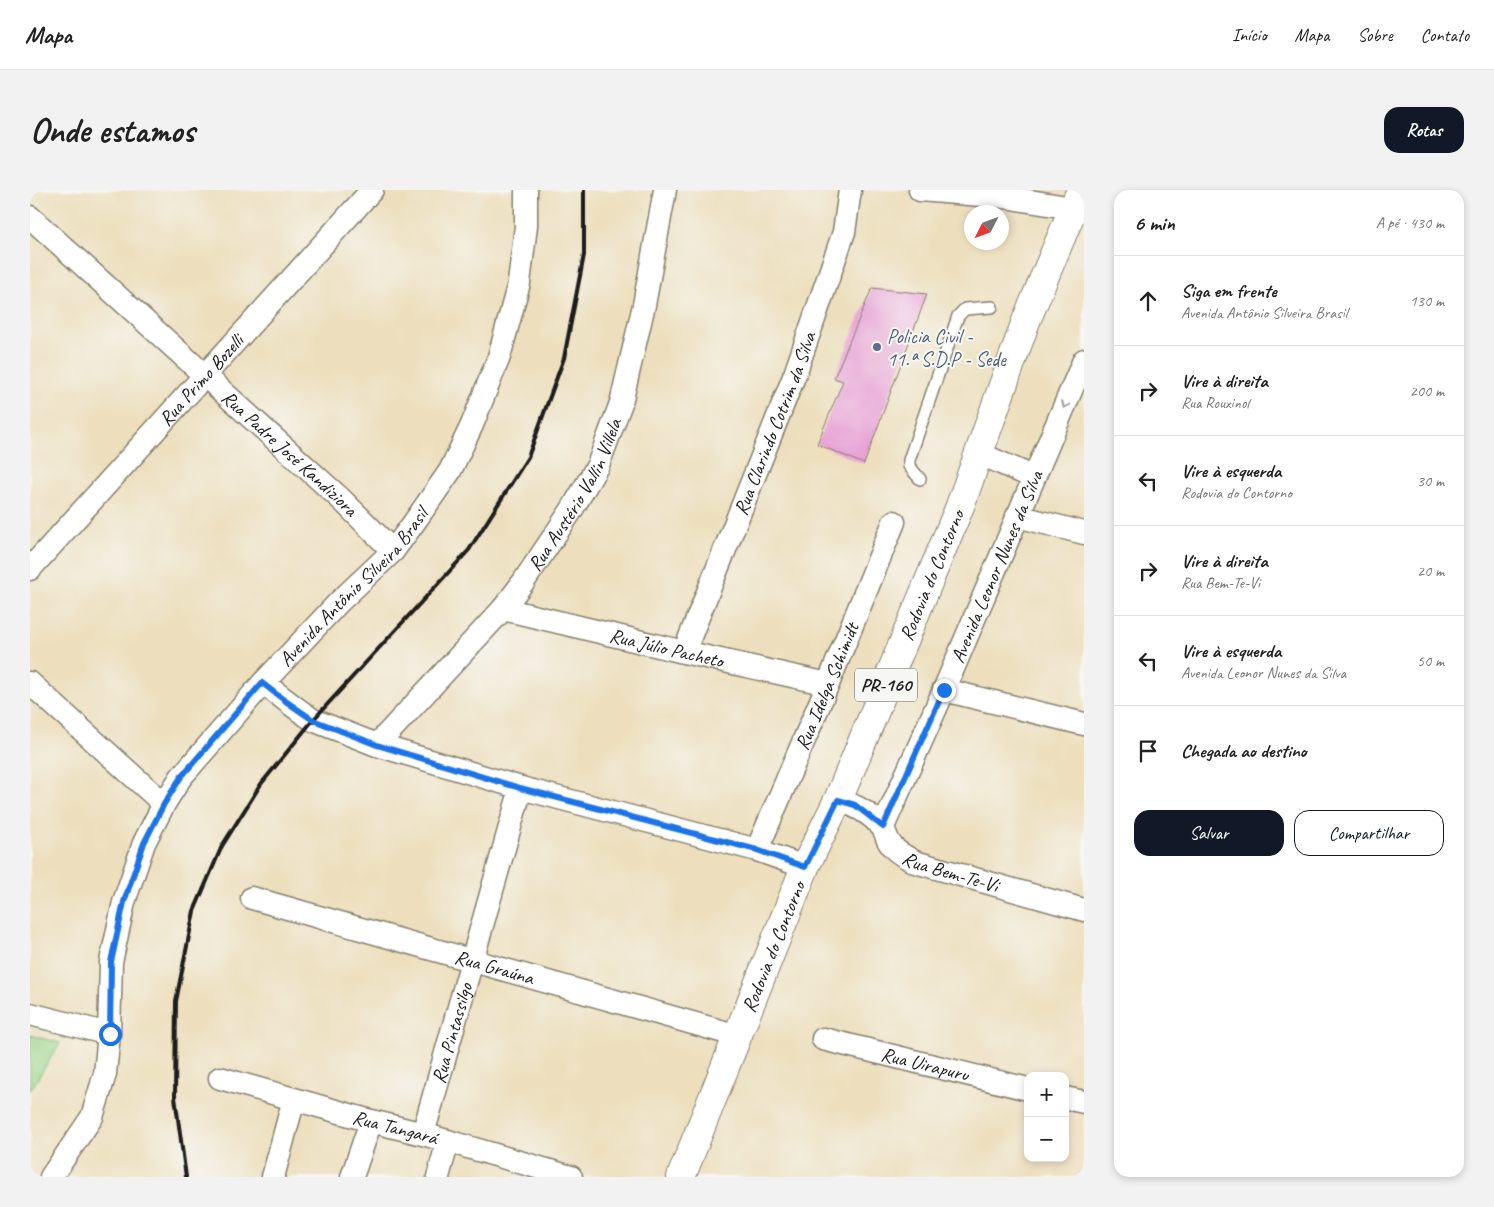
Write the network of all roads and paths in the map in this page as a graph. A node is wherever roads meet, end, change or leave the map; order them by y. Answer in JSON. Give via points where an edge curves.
{"nodes":[{"id":1,"x":372,"y":190,"type":"edge"},
{"id":2,"x":526,"y":190,"type":"edge"},
{"id":3,"x":665,"y":190,"type":"edge"},
{"id":4,"x":850,"y":190,"type":"edge"},
{"id":5,"x":920,"y":190,"type":"edge"},
{"id":6,"x":1006,"y":193,"type":"edge"},
{"id":7,"x":1077,"y":199,"type":"edge"},
{"id":8,"x":30,"y":217,"type":"edge"},
{"id":9,"x":992,"y":307,"type":"dead end"},
{"id":10,"x":1084,"y":360,"type":"edge"},
{"id":11,"x":204,"y":375,"type":"junction"},
{"id":12,"x":978,"y":453,"type":"junction"},
{"id":13,"x":1033,"y":477,"type":"junction"},
{"id":14,"x":920,"y":479,"type":"dead end"},
{"id":15,"x":1017,"y":516,"type":"junction"},
{"id":16,"x":894,"y":522,"type":"dead end"},
{"id":17,"x":1084,"y":532,"type":"edge"},
{"id":18,"x":393,"y":550,"type":"junction"},
{"id":19,"x":30,"y":569,"type":"edge"},
{"id":20,"x":503,"y":609,"type":"junction"},
{"id":21,"x":684,"y":652,"type":"junction"},
{"id":22,"x":30,"y":683,"type":"edge"},
{"id":23,"x":262,"y":683,"type":"junction"},
{"id":24,"x":828,"y":684,"type":"junction"},
{"id":25,"x":944,"y":690,"type":"junction"},
{"id":26,"x":1084,"y":724,"type":"edge"},
{"id":27,"x":377,"y":745,"type":"junction"},
{"id":28,"x":520,"y":788,"type":"junction"},
{"id":29,"x":838,"y":800,"type":"junction"},
{"id":30,"x":164,"y":804,"type":"junction"},
{"id":31,"x":883,"y":827,"type":"junction"},
{"id":32,"x":757,"y":850,"type":"junction"},
{"id":33,"x":805,"y":867,"type":"junction"},
{"id":34,"x":252,"y":898,"type":"dead end"},
{"id":35,"x":1084,"y":910,"type":"edge"},
{"id":36,"x":471,"y":960,"type":"junction"},
{"id":37,"x":30,"y":1014,"type":"edge"},
{"id":38,"x":110,"y":1034,"type":"junction"},
{"id":39,"x":738,"y":1036,"type":"junction"},
{"id":40,"x":823,"y":1039,"type":"dead end"},
{"id":41,"x":220,"y":1078,"type":"dead end"},
{"id":42,"x":1024,"y":1088,"type":"edge"},
{"id":43,"x":294,"y":1099,"type":"junction"},
{"id":44,"x":1069,"y":1099,"type":"edge"},
{"id":45,"x":1084,"y":1102,"type":"edge"},
{"id":46,"x":371,"y":1121,"type":"junction"},
{"id":47,"x":423,"y":1134,"type":"junction"},
{"id":48,"x":448,"y":1142,"type":"junction"},
{"id":49,"x":51,"y":1177,"type":"edge"},
{"id":50,"x":273,"y":1177,"type":"edge"},
{"id":51,"x":352,"y":1177,"type":"edge"},
{"id":52,"x":438,"y":1177,"type":"edge"},
{"id":53,"x":571,"y":1177,"type":"edge"},
{"id":54,"x":681,"y":1177,"type":"edge"}],
"edges":[{"from":1,"to":11,"type":"street","name":"Rua Primo Bozelli"},
{"from":2,"to":18,"type":"street","name":"Avenida Antônio Silveira Brasil","via":[[526,226],[519,283],[499,357],[450,471]]},
{"from":3,"to":20,"type":"street","name":"Rua Austério Vallin Villela","via":[[622,403],[598,465],[571,511]]},
{"from":4,"to":21,"type":"street","name":"Rua Clarindo Cotrim da Silva","via":[[844,232],[796,374]]},
{"from":5,"to":6,"type":"street"},
{"from":6,"to":7,"type":"street"},
{"from":7,"to":12,"type":"main road","name":"Rodovia do Contorno","number":"PR-160","via":[[1026,321]]},
{"from":8,"to":11,"type":"street","name":"Rua Padre José Kandiziora"},
{"from":9,"to":14,"type":"lane","via":[[965,309],[958,316],[908,460]]},
{"from":10,"to":13,"type":"street","name":"Avenida Leonor Nunes da Silva","one_way":true},
{"from":11,"to":18,"type":"street","name":"Rua Padre José Kandiziora"},
{"from":11,"to":19,"type":"street","name":"Rua Primo Bozelli"},
{"from":12,"to":13,"type":"street"},
{"from":12,"to":29,"type":"main road","name":"Rodovia do Contorno","number":"PR-160","via":[[960,506]]},
{"from":13,"to":15,"type":"street","name":"Avenida Leonor Nunes da Silva"},
{"from":15,"to":17,"type":"street"},
{"from":15,"to":25,"type":"street","name":"Avenida Leonor Nunes da Silva"},
{"from":16,"to":24,"type":"street","name":"Rua Idelga Schimidt"},
{"from":18,"to":23,"type":"street","name":"Avenida Antônio Silveira Brasil"},
{"from":20,"to":21,"type":"street","name":"Rua Júlio Pacheto"},
{"from":20,"to":27,"type":"street","name":"Rua Austério Vallin Villela"},
{"from":21,"to":24,"type":"street","name":"Rua Júlio Pacheto"},
{"from":22,"to":30,"type":"street"},
{"from":23,"to":27,"type":"street","via":[[313,720]]},
{"from":23,"to":30,"type":"street","name":"Avenida Antônio Silveira Brasil","via":[[181,777]]},
{"from":24,"to":32,"type":"street","name":"Rua Idelga Schimidt"},
{"from":25,"to":26,"type":"street"},
{"from":25,"to":31,"type":"street","name":"Avenida Leonor Nunes da Silva"},
{"from":27,"to":28,"type":"street"},
{"from":28,"to":32,"type":"street"},
{"from":28,"to":36,"type":"street","name":"Rua Pintassilgo"},
{"from":29,"to":31,"type":"street","name":"Rua Bem-Te-Vi","via":[[855,805]]},
{"from":29,"to":33,"type":"main road","name":"Rodovia do Contorno","number":"PR-160"},
{"from":30,"to":38,"type":"street","name":"Avenida Antônio Silveira Brasil","via":[[144,843],[124,902],[111,962]]},
{"from":31,"to":35,"type":"street","name":"Rua Bem-Te-Vi","via":[[898,853],[915,862]]},
{"from":32,"to":33,"type":"street"},
{"from":33,"to":39,"type":"main road","name":"Rodovia do Contorno","number":"PR-160"},
{"from":34,"to":36,"type":"street","name":"Rua Graúna"},
{"from":36,"to":39,"type":"street","name":"Rua Graúna"},
{"from":36,"to":47,"type":"street","name":"Rua Pintassilgo"},
{"from":37,"to":38,"type":"street"},
{"from":38,"to":49,"type":"street","name":"Avenida Antônio Silveira Brasil","via":[[105,1074],[92,1117]]},
{"from":39,"to":54,"type":"main road","name":"Rodovia do Contorno","number":"PR-160"},
{"from":40,"to":42,"type":"street","name":"Rua Uirapuru"},
{"from":41,"to":43,"type":"street","name":"Rua Tangará"},
{"from":43,"to":46,"type":"street","name":"Rua Tangará"},
{"from":43,"to":50,"type":"street"},
{"from":44,"to":45,"type":"street"},
{"from":46,"to":47,"type":"street","name":"Rua Tangará"},
{"from":46,"to":51,"type":"street"},
{"from":47,"to":48,"type":"street","name":"Rua Tangará"},
{"from":48,"to":52,"type":"street"},
{"from":48,"to":53,"type":"street","name":"Rua Tangará"}]}
